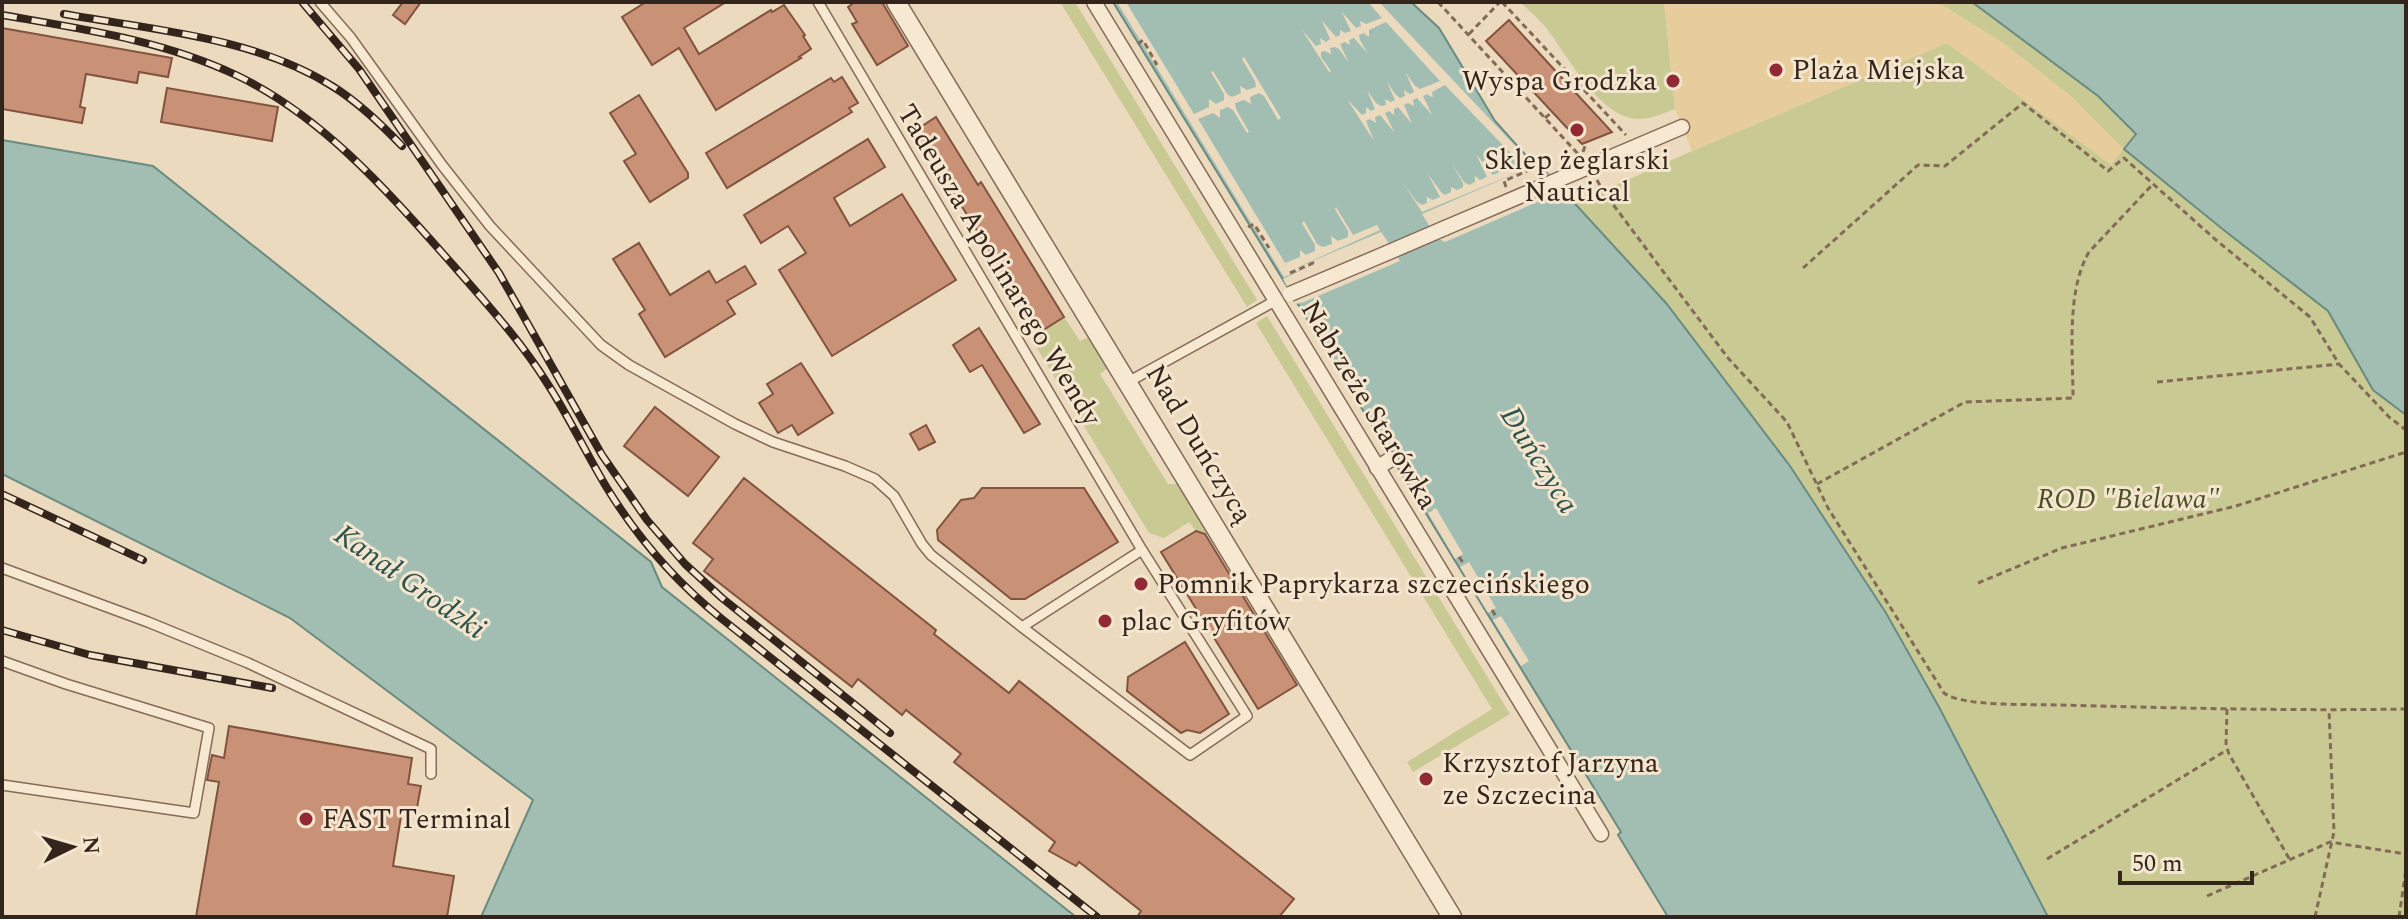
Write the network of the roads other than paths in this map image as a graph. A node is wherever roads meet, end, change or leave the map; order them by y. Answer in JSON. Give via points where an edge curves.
{"nodes":[{"id":1,"x":320,"y":2,"type":"edge"},
{"id":2,"x":818,"y":2,"type":"edge"},
{"id":3,"x":896,"y":2,"type":"edge"},
{"id":4,"x":1094,"y":2,"type":"edge"},
{"id":5,"x":1682,"y":127,"type":"dead end"},
{"id":6,"x":1275,"y":301,"type":"junction"},
{"id":7,"x":1128,"y":382,"type":"junction"},
{"id":8,"x":1391,"y":459,"type":"dead end"},
{"id":9,"x":1377,"y":468,"type":"junction"},
{"id":10,"x":1142,"y":550,"type":"junction"},
{"id":11,"x":2,"y":568,"type":"edge"},
{"id":12,"x":1022,"y":627,"type":"junction"},
{"id":13,"x":2,"y":661,"type":"edge"},
{"id":14,"x":431,"y":774,"type":"dead end"},
{"id":15,"x":2,"y":785,"type":"edge"},
{"id":16,"x":1601,"y":834,"type":"dead end"},
{"id":17,"x":1452,"y":917,"type":"edge"}],
"edges":[{"from":1,"to":12,"type":"lane","via":[[490,226],[601,345],[748,430],[875,479],[894,496],[931,555]]},
{"from":2,"to":10,"type":"lane","name":"Tadeusza Apolinarego Wendy"},
{"from":3,"to":7,"type":"street","name":"Nad Duńczycą"},
{"from":4,"to":6,"type":"street","name":"Nabrzeże Starówka"},
{"from":5,"to":6,"type":"street","bridge":true},
{"from":6,"to":7,"type":"lane"},
{"from":6,"to":9,"type":"street","name":"Nabrzeże Starówka"},
{"from":7,"to":17,"type":"street","name":"Nad Duńczycą"},
{"from":8,"to":9,"type":"street"},
{"from":9,"to":16,"type":"street","name":"Nabrzeże Starówka"},
{"from":10,"to":12,"type":"lane"},
{"from":10,"to":12,"type":"lane","name":"Tadeusza Apolinarego Wendy","via":[[1247,716],[1190,755]]},
{"from":11,"to":14,"type":"lane","via":[[248,663],[431,749]]},
{"from":13,"to":15,"type":"lane","via":[[209,728],[194,813]]}]}
